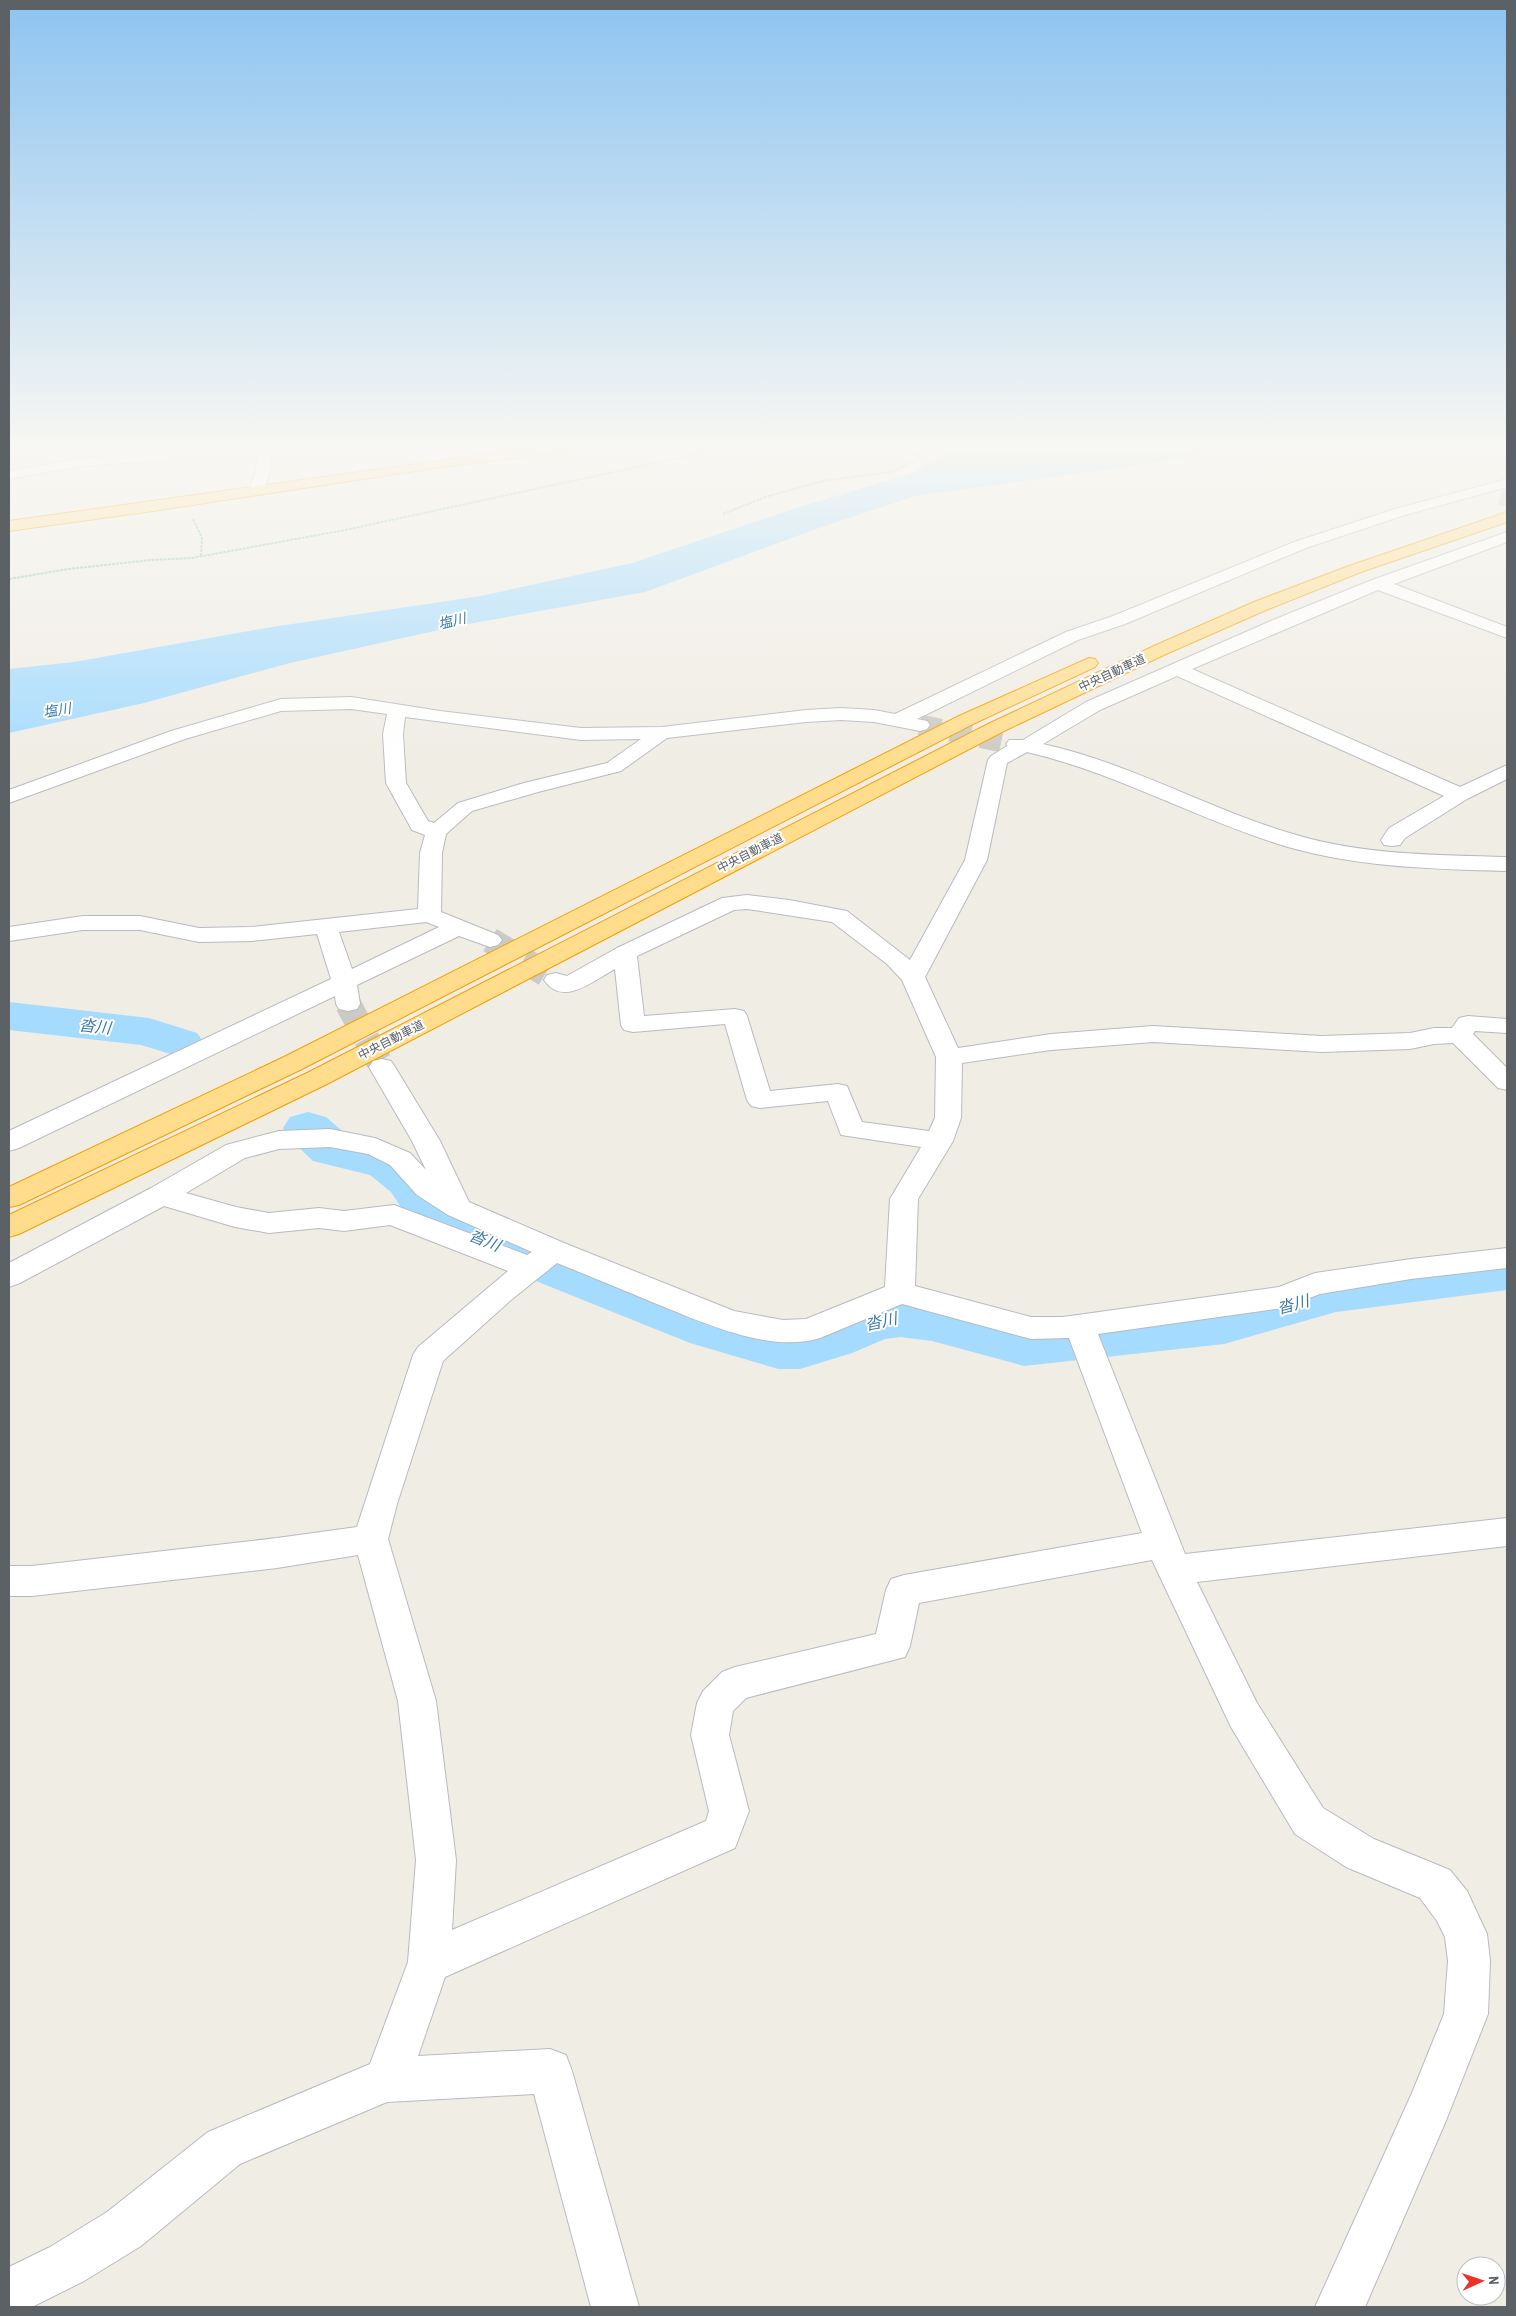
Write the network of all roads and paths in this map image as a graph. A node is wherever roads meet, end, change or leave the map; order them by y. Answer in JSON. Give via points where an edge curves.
{"nodes":[{"id":1,"x":217,"y":553,"type":"edge"},
{"id":2,"x":1281,"y":553,"type":"edge"},
{"id":3,"x":1352,"y":553,"type":"edge"},
{"id":4,"x":1402,"y":553,"type":"edge"},
{"id":5,"x":1463,"y":553,"type":"edge"},
{"id":6,"x":201,"y":556,"type":"joint"},
{"id":7,"x":9,"y":579,"type":"edge"},
{"id":8,"x":1378,"y":584,"type":"junction"},
{"id":9,"x":1507,"y":633,"type":"edge"},
{"id":10,"x":1177,"y":669,"type":"junction"},
{"id":11,"x":1119,"y":696,"type":"junction"},
{"id":12,"x":397,"y":710,"type":"junction"},
{"id":13,"x":899,"y":720,"type":"junction"},
{"id":14,"x":920,"y":724,"type":"tunnel mouth"},
{"id":15,"x":662,"y":733,"type":"junction"},
{"id":16,"x":1002,"y":742,"type":"tunnel mouth"},
{"id":17,"x":1026,"y":746,"type":"junction"},
{"id":18,"x":1507,"y":771,"type":"edge"},
{"id":19,"x":1460,"y":795,"type":"junction"},
{"id":20,"x":9,"y":798,"type":"edge"},
{"id":21,"x":436,"y":832,"type":"junction"},
{"id":22,"x":1392,"y":840,"type":"junction"},
{"id":23,"x":1507,"y":851,"type":"edge"},
{"id":24,"x":1507,"y":864,"type":"edge"},
{"id":25,"x":429,"y":915,"type":"junction"},
{"id":26,"x":326,"y":926,"type":"junction"},
{"id":27,"x":459,"y":928,"type":"junction"},
{"id":28,"x":9,"y":934,"type":"edge"},
{"id":29,"x":490,"y":940,"type":"tunnel mouth"},
{"id":30,"x":625,"y":953,"type":"junction"},
{"id":31,"x":913,"y":978,"type":"junction"},
{"id":32,"x":556,"y":980,"type":"tunnel mouth"},
{"id":33,"x":347,"y":994,"type":"junction"},
{"id":34,"x":1507,"y":1026,"type":"edge"},
{"id":35,"x":1459,"y":1035,"type":"junction"},
{"id":36,"x":949,"y":1057,"type":"junction"},
{"id":37,"x":382,"y":1067,"type":"tunnel mouth"},
{"id":38,"x":1507,"y":1082,"type":"edge"},
{"id":39,"x":939,"y":1141,"type":"junction"},
{"id":40,"x":9,"y":1142,"type":"edge"},
{"id":41,"x":161,"y":1195,"type":"junction"},
{"id":42,"x":9,"y":1198,"type":"edge"},
{"id":43,"x":468,"y":1212,"type":"junction"},
{"id":44,"x":9,"y":1227,"type":"edge"},
{"id":45,"x":473,"y":1247,"type":"junction"},
{"id":46,"x":1507,"y":1258,"type":"edge"},
{"id":47,"x":543,"y":1259,"type":"junction"},
{"id":48,"x":9,"y":1276,"type":"edge"},
{"id":49,"x":900,"y":1293,"type":"junction"},
{"id":50,"x":1080,"y":1326,"type":"junction"},
{"id":51,"x":1507,"y":1532,"type":"edge"},
{"id":52,"x":371,"y":1539,"type":"junction"},
{"id":53,"x":1169,"y":1556,"type":"junction"},
{"id":54,"x":9,"y":1581,"type":"edge"},
{"id":55,"x":429,"y":1962,"type":"junction"},
{"id":56,"x":387,"y":2080,"type":"junction"},
{"id":57,"x":9,"y":2293,"type":"edge"},
{"id":58,"x":615,"y":2307,"type":"edge"},
{"id":59,"x":1340,"y":2307,"type":"edge"}],
"edges":[{"from":1,"to":6,"type":"path"},
{"from":2,"to":13,"type":"street","via":[[1120,620],[1072,636]]},
{"from":3,"to":42,"type":"highway","name":"中央自動車道","via":[[1132,642],[1036,687],[842,782],[292,1063]]},
{"from":4,"to":44,"type":"highway","name":"中央自動車道","via":[[1260,606],[1047,703],[318,1078]]},
{"from":5,"to":8,"type":"street"},
{"from":6,"to":7,"type":"path","via":[[77,568]]},
{"from":8,"to":9,"type":"street"},
{"from":8,"to":10,"type":"street"},
{"from":10,"to":11,"type":"street"},
{"from":10,"to":19,"type":"street"},
{"from":11,"to":17,"type":"street","via":[[1093,706]]},
{"from":11,"to":22,"type":"street","via":[[1108,710],[1076,733],[1082,740],[1232,802],[1288,821]]},
{"from":12,"to":15,"type":"street","via":[[581,734]]},
{"from":12,"to":20,"type":"street","via":[[351,703],[313,703],[260,710],[178,735]]},
{"from":12,"to":21,"type":"street","via":[[393,734],[396,783],[420,825]]},
{"from":13,"to":14,"type":"street"},
{"from":13,"to":15,"type":"street","via":[[841,714]]},
{"from":15,"to":21,"type":"street","via":[[614,768],[465,807]]},
{"from":16,"to":17,"type":"street"},
{"from":17,"to":24,"type":"street","via":[[1079,759],[1288,840],[1427,862]]},
{"from":17,"to":31,"type":"street","via":[[998,760],[976,860]]},
{"from":18,"to":19,"type":"street"},
{"from":19,"to":22,"type":"street","via":[[1397,832]]},
{"from":21,"to":25,"type":"street","via":[[431,854]]},
{"from":22,"to":23,"type":"street"},
{"from":25,"to":26,"type":"street"},
{"from":25,"to":27,"type":"street"},
{"from":26,"to":28,"type":"street","via":[[252,934],[199,935],[140,923],[83,923]]},
{"from":26,"to":33,"type":"street"},
{"from":27,"to":29,"type":"street"},
{"from":27,"to":33,"type":"street"},
{"from":30,"to":31,"type":"street","via":[[730,903],[747,902],[839,916],[895,959]]},
{"from":30,"to":32,"type":"street","via":[[567,986]]},
{"from":30,"to":39,"type":"street","via":[[633,1025],[736,1016],[760,1100],[838,1092],[851,1129]]},
{"from":31,"to":36,"type":"street"},
{"from":33,"to":40,"type":"street"},
{"from":34,"to":35,"type":"street","via":[[1468,1023]]},
{"from":35,"to":36,"type":"street","via":[[1410,1041],[1322,1044],[1152,1034],[1051,1042]]},
{"from":35,"to":38,"type":"street"},
{"from":36,"to":39,"type":"street","via":[[948,1118]]},
{"from":37,"to":43,"type":"street"},
{"from":39,"to":49,"type":"street","via":[[904,1199]]},
{"from":41,"to":43,"type":"street","via":[[236,1152],[279,1140],[330,1138],[375,1147],[400,1158],[427,1188]]},
{"from":41,"to":45,"type":"street","via":[[235,1217],[269,1223],[319,1218],[344,1221],[394,1215]]},
{"from":41,"to":48,"type":"street"},
{"from":43,"to":45,"type":"street"},
{"from":43,"to":47,"type":"street"},
{"from":45,"to":47,"type":"street"},
{"from":46,"to":50,"type":"street","via":[[1316,1284],[1283,1297]]},
{"from":47,"to":49,"type":"street","via":[[729,1321],[783,1331],[809,1330]]},
{"from":47,"to":52,"type":"street","via":[[470,1317],[429,1355]]},
{"from":49,"to":50,"type":"street","via":[[1031,1328]]},
{"from":50,"to":53,"type":"street"},
{"from":51,"to":53,"type":"street"},
{"from":52,"to":54,"type":"street","via":[[277,1553]]},
{"from":52,"to":55,"type":"street","via":[[417,1701],[436,1860]]},
{"from":53,"to":55,"type":"street","via":[[1046,1566],[904,1590],[892,1646],[735,1684],[716,1703],[710,1735],[729,1811],[721,1834]]},
{"from":53,"to":59,"type":"street","via":[[1244,1715],[1309,1821],[1360,1853],[1435,1884],[1452,1906],[1466,1934],[1469,1961],[1466,2014],[1429,2107]]},
{"from":55,"to":56,"type":"street"},
{"from":56,"to":57,"type":"street","via":[[224,2148],[124,2229],[67,2264]]},
{"from":56,"to":58,"type":"street","via":[[550,2071]]}]}
